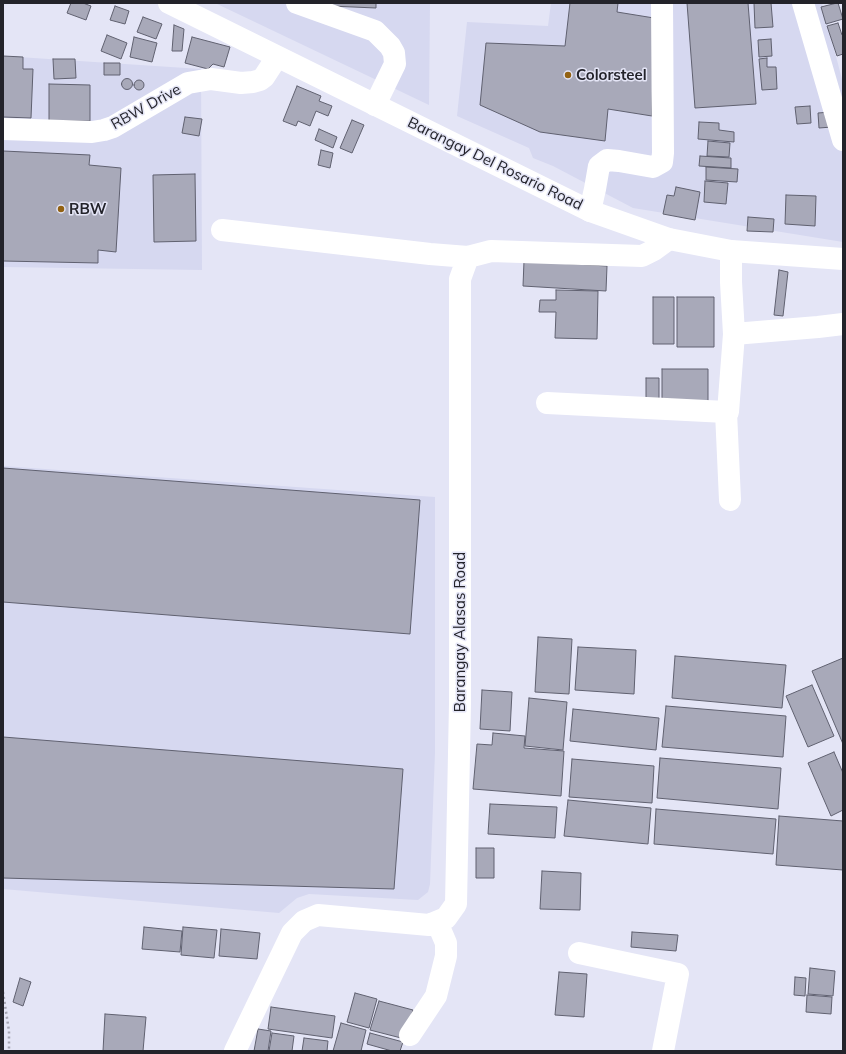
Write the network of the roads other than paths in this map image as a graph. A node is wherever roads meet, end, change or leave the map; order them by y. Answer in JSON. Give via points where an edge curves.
{"nodes":[{"id":1,"x":168,"y":3,"type":"edge"},
{"id":2,"x":297,"y":3,"type":"edge"},
{"id":3,"x":662,"y":3,"type":"edge"},
{"id":4,"x":803,"y":3,"type":"edge"},
{"id":5,"x":277,"y":57,"type":"junction"},
{"id":6,"x":375,"y":105,"type":"junction"},
{"id":7,"x":3,"y":129,"type":"edge"},
{"id":8,"x":843,"y":140,"type":"edge"},
{"id":9,"x":590,"y":211,"type":"junction"},
{"id":10,"x":222,"y":230,"type":"dead end"},
{"id":11,"x":669,"y":238,"type":"junction"},
{"id":12,"x":731,"y":251,"type":"junction"},
{"id":13,"x":468,"y":257,"type":"junction"},
{"id":14,"x":843,"y":259,"type":"edge"},
{"id":15,"x":843,"y":324,"type":"edge"},
{"id":16,"x":734,"y":334,"type":"junction"},
{"id":17,"x":547,"y":403,"type":"dead end"},
{"id":18,"x":726,"y":412,"type":"junction"},
{"id":19,"x":730,"y":500,"type":"dead end"},
{"id":20,"x":437,"y":922,"type":"junction"},
{"id":21,"x":578,"y":953,"type":"dead end"},
{"id":22,"x":410,"y":1036,"type":"dead end"},
{"id":23,"x":235,"y":1051,"type":"edge"},
{"id":24,"x":663,"y":1051,"type":"edge"}],
"edges":[{"from":1,"to":5,"type":"street","name":"Barangay Del Rosario Road"},
{"from":2,"to":6,"type":"street","via":[[375,31],[390,46],[395,64]]},
{"from":3,"to":9,"type":"street","via":[[662,162],[653,167],[607,160],[599,166]]},
{"from":4,"to":8,"type":"street"},
{"from":5,"to":6,"type":"street","name":"Barangay Del Rosario Road"},
{"from":5,"to":7,"type":"street","name":"RBW Drive","via":[[260,80],[241,83],[211,79],[188,83],[104,130],[92,132]]},
{"from":6,"to":9,"type":"street","name":"Barangay Del Rosario Road"},
{"from":9,"to":11,"type":"street","name":"Barangay Del Rosario Road"},
{"from":10,"to":13,"type":"street"},
{"from":11,"to":12,"type":"street","name":"Barangay Del Rosario Road"},
{"from":11,"to":13,"type":"street","via":[[642,256],[491,250]]},
{"from":12,"to":14,"type":"street","name":"Barangay Del Rosario Road"},
{"from":12,"to":16,"type":"street"},
{"from":13,"to":20,"type":"street","name":"Barangay Alasas Road","via":[[460,279],[460,696],[456,904],[446,918]]},
{"from":15,"to":16,"type":"street"},
{"from":16,"to":18,"type":"street"},
{"from":17,"to":18,"type":"street"},
{"from":18,"to":19,"type":"street"},
{"from":20,"to":22,"type":"street","via":[[446,943],[445,962],[436,996]]},
{"from":20,"to":23,"type":"street","via":[[429,925],[318,915],[304,921],[292,933]]},
{"from":21,"to":24,"type":"street","via":[[678,974]]}]}
